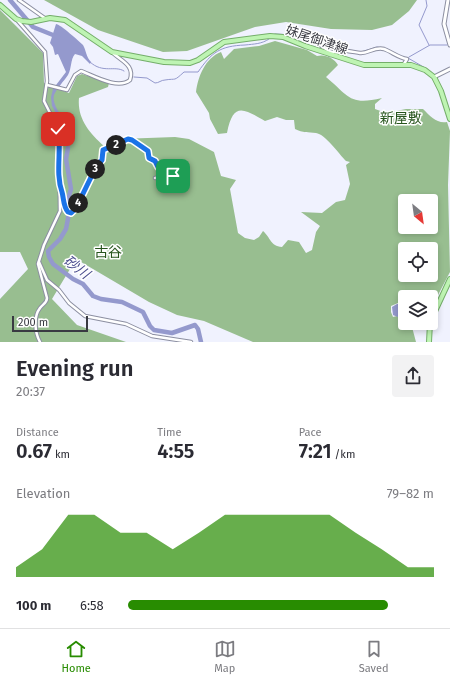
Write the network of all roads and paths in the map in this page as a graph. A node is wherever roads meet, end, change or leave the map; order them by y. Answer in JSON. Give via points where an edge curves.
{"nodes":[{"id":1,"x":448,"y":0,"type":"edge"},
{"id":2,"x":20,"y":1,"type":"edge"},
{"id":3,"x":0,"y":5,"type":"edge"},
{"id":4,"x":16,"y":19,"type":"junction"},
{"id":5,"x":46,"y":19,"type":"junction"},
{"id":6,"x":296,"y":34,"type":"dead end"},
{"id":7,"x":450,"y":45,"type":"edge"},
{"id":8,"x":112,"y":52,"type":"junction"},
{"id":9,"x":331,"y":53,"type":"junction"},
{"id":10,"x":404,"y":64,"type":"junction"},
{"id":11,"x":450,"y":69,"type":"edge"},
{"id":12,"x":434,"y":78,"type":"junction"},
{"id":13,"x":47,"y":85,"type":"junction"},
{"id":14,"x":450,"y":119,"type":"edge"},
{"id":15,"x":155,"y":178,"type":"dead end"},
{"id":16,"x":60,"y":188,"type":"junction"},
{"id":17,"x":39,"y":261,"type":"junction"},
{"id":18,"x":450,"y":279,"type":"edge"},
{"id":19,"x":450,"y":290,"type":"edge"},
{"id":20,"x":443,"y":292,"type":"junction"},
{"id":21,"x":438,"y":304,"type":"edge"},
{"id":22,"x":430,"y":330,"type":"edge"},
{"id":23,"x":40,"y":342,"type":"edge"},
{"id":24,"x":191,"y":342,"type":"edge"},
{"id":25,"x":429,"y":342,"type":"edge"}],
"edges":[{"from":1,"to":7,"type":"street","via":[[444,24]]},
{"from":2,"to":5,"type":"street"},
{"from":3,"to":4,"type":"main road","name":"妹尾御津線"},
{"from":4,"to":5,"type":"main road","name":"妹尾御津線","via":[[31,22]]},
{"from":4,"to":13,"type":"street","via":[[45,52]]},
{"from":5,"to":8,"type":"main road","name":"妹尾御津線","via":[[65,20]]},
{"from":6,"to":9,"type":"street","via":[[296,30],[301,31]]},
{"from":8,"to":9,"type":"main road","name":"妹尾御津線","via":[[128,57],[184,64],[198,60],[224,42],[270,36],[283,37]]},
{"from":8,"to":13,"type":"street","via":[[129,65],[131,74],[128,82],[114,83],[81,71],[75,75],[67,90]]},
{"from":9,"to":10,"type":"main road","name":"妹尾御津線","via":[[364,65]]},
{"from":9,"to":10,"type":"street","via":[[360,53],[374,48],[384,48],[407,59]]},
{"from":10,"to":12,"type":"main road","name":"妹尾御津線","via":[[420,68]]},
{"from":11,"to":12,"type":"street"},
{"from":12,"to":14,"type":"main road"},
{"from":13,"to":16,"type":"street","via":[[44,104],[54,121],[59,139]]},
{"from":15,"to":16,"type":"street","via":[[172,179],[173,176],[158,167],[155,161],[149,158],[148,151],[128,139],[103,150],[102,160],[76,208],[69,212]]},
{"from":16,"to":17,"type":"street","via":[[59,216]]},
{"from":17,"to":23,"type":"street","via":[[39,271],[47,298],[47,302],[37,312],[36,332]]},
{"from":17,"to":24,"type":"street","via":[[47,280],[59,290],[69,304],[85,316],[126,324],[152,336]]},
{"from":18,"to":20,"type":"main road"},
{"from":19,"to":20,"type":"street"},
{"from":20,"to":21,"type":"main road"},
{"from":22,"to":25,"type":"main road"}]}
